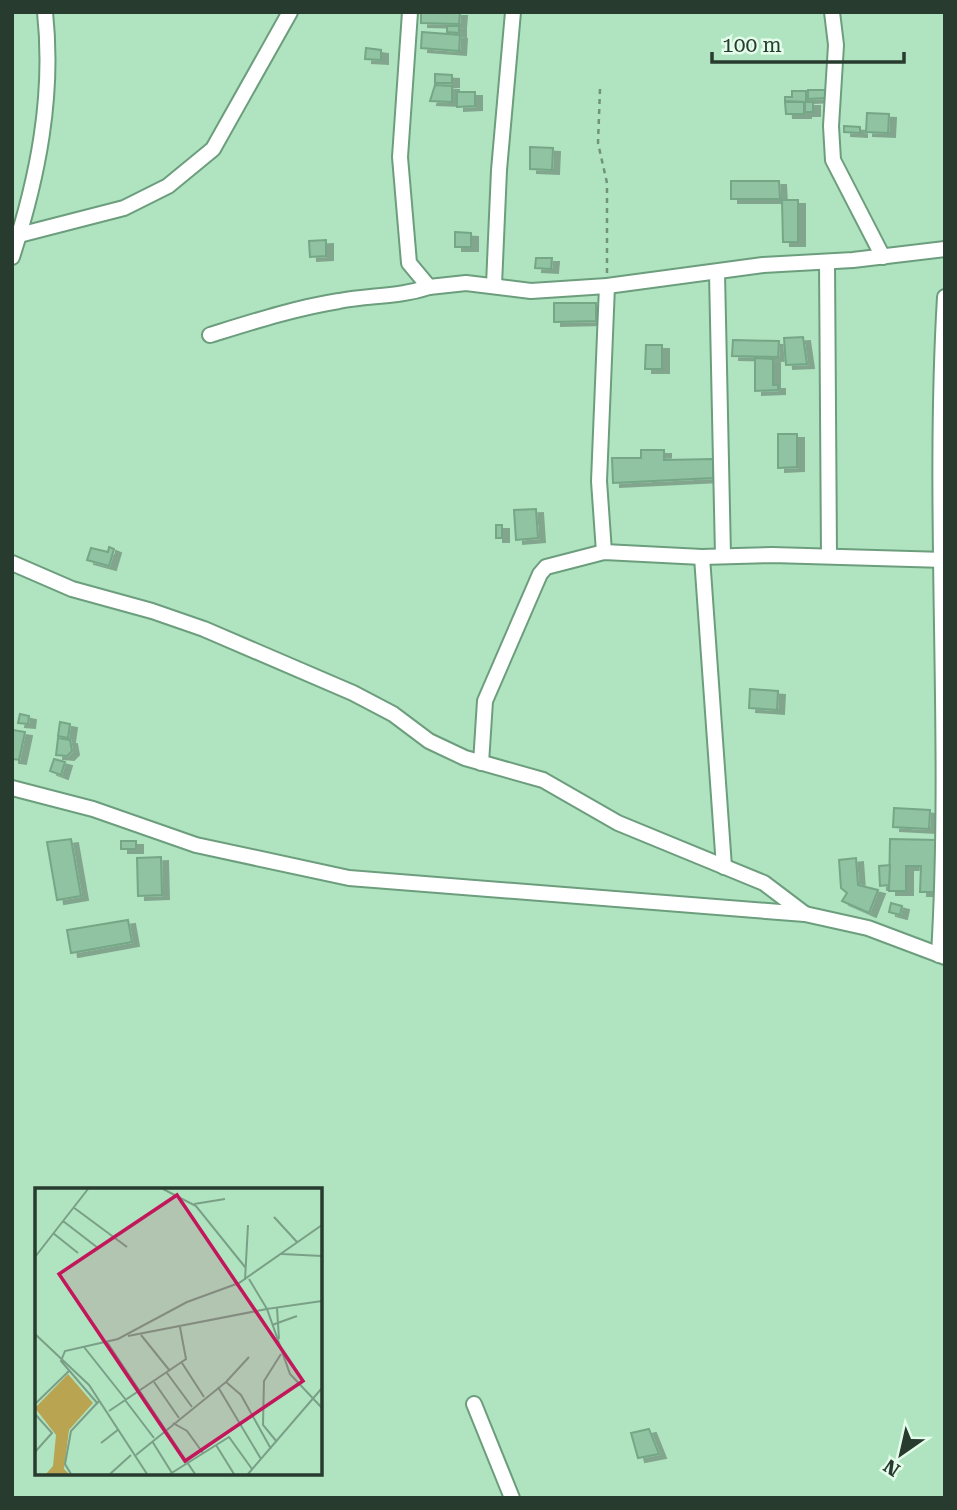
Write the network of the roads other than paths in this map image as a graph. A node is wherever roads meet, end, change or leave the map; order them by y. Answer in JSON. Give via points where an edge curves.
{"nodes":[{"id":1,"x":45,"y":12,"type":"edge"},
{"id":2,"x":290,"y":12,"type":"edge"},
{"id":3,"x":410,"y":12,"type":"edge"},
{"id":4,"x":513,"y":12,"type":"edge"},
{"id":5,"x":832,"y":12,"type":"edge"},
{"id":6,"x":19,"y":236,"type":"junction"},
{"id":7,"x":945,"y":249,"type":"edge"},
{"id":8,"x":12,"y":257,"type":"edge"},
{"id":9,"x":883,"y":257,"type":"junction"},
{"id":10,"x":827,"y":262,"type":"junction"},
{"id":11,"x":717,"y":273,"type":"junction"},
{"id":12,"x":494,"y":285,"type":"junction"},
{"id":13,"x":607,"y":286,"type":"junction"},
{"id":14,"x":429,"y":287,"type":"junction"},
{"id":15,"x":945,"y":297,"type":"edge"},
{"id":16,"x":209,"y":335,"type":"dead end"},
{"id":17,"x":604,"y":552,"type":"junction"},
{"id":18,"x":723,"y":556,"type":"junction"},
{"id":19,"x":829,"y":556,"type":"junction"},
{"id":20,"x":702,"y":557,"type":"junction"},
{"id":21,"x":944,"y":560,"type":"edge"},
{"id":22,"x":12,"y":563,"type":"edge"},
{"id":23,"x":481,"y":763,"type":"junction"},
{"id":24,"x":12,"y":788,"type":"edge"},
{"id":25,"x":723,"y":867,"type":"junction"},
{"id":26,"x":805,"y":914,"type":"junction"},
{"id":27,"x":942,"y":956,"type":"edge"},
{"id":28,"x":474,"y":1404,"type":"dead end"},
{"id":29,"x":512,"y":1498,"type":"edge"}],
"edges":[{"from":1,"to":6,"type":"street","via":[[48,90]]},
{"from":2,"to":6,"type":"street","via":[[226,130],[212,149],[168,186],[124,208]]},
{"from":3,"to":14,"type":"street","via":[[400,157],[409,262]]},
{"from":4,"to":12,"type":"street"},
{"from":5,"to":9,"type":"street","via":[[836,45],[833,160]]},
{"from":6,"to":8,"type":"street"},
{"from":7,"to":9,"type":"street"},
{"from":9,"to":10,"type":"street"},
{"from":10,"to":11,"type":"street"},
{"from":10,"to":19,"type":"street"},
{"from":11,"to":13,"type":"street"},
{"from":11,"to":18,"type":"street"},
{"from":12,"to":13,"type":"street","via":[[531,291]]},
{"from":12,"to":14,"type":"street"},
{"from":13,"to":17,"type":"street","via":[[599,481]]},
{"from":14,"to":16,"type":"street","via":[[391,297],[361,297],[309,307]]},
{"from":15,"to":21,"type":"street","via":[[940,450]]},
{"from":17,"to":20,"type":"street"},
{"from":17,"to":23,"type":"street","via":[[546,567],[540,574],[485,701]]},
{"from":18,"to":19,"type":"street"},
{"from":18,"to":20,"type":"street"},
{"from":19,"to":21,"type":"street"},
{"from":20,"to":25,"type":"street"},
{"from":21,"to":27,"type":"street"},
{"from":22,"to":23,"type":"street","via":[[72,589],[204,629],[353,693],[393,714],[429,741]]},
{"from":23,"to":25,"type":"street","via":[[543,780],[618,823]]},
{"from":24,"to":26,"type":"street","via":[[93,809],[196,845],[349,877]]},
{"from":25,"to":26,"type":"street","via":[[764,883]]},
{"from":26,"to":27,"type":"street","via":[[868,928]]},
{"from":28,"to":29,"type":"street"}]}
